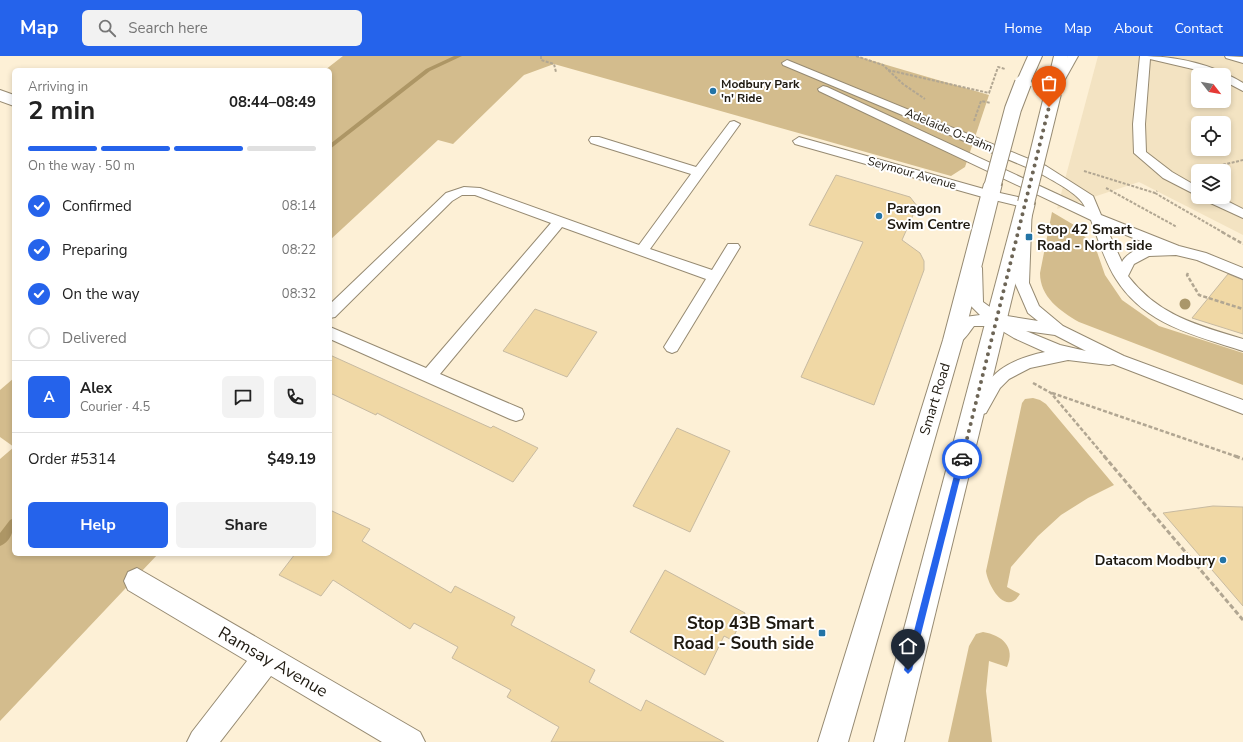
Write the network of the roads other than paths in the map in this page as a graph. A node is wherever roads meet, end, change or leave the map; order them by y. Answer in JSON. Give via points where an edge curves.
{"nodes":[{"id":1,"x":1036,"y":56,"type":"edge"},
{"id":2,"x":1061,"y":56,"type":"edge"},
{"id":3,"x":1073,"y":56,"type":"edge"},
{"id":4,"x":1145,"y":56,"type":"edge"},
{"id":5,"x":1150,"y":56,"type":"edge"},
{"id":6,"x":1230,"y":56,"type":"edge"},
{"id":7,"x":1236,"y":56,"type":"edge"},
{"id":8,"x":1243,"y":58,"type":"edge"},
{"id":9,"x":1203,"y":68,"type":"edge"},
{"id":10,"x":1231,"y":80,"type":"edge"},
{"id":11,"x":1243,"y":88,"type":"edge"},
{"id":12,"x":1053,"y":93,"type":"junction"},
{"id":13,"x":0,"y":95,"type":"edge"},
{"id":14,"x":12,"y":100,"type":"edge"},
{"id":15,"x":734,"y":124,"type":"dead end"},
{"id":16,"x":595,"y":140,"type":"dead end"},
{"id":17,"x":799,"y":141,"type":"dead end"},
{"id":18,"x":698,"y":172,"type":"junction"},
{"id":19,"x":992,"y":189,"type":"junction"},
{"id":20,"x":1191,"y":189,"type":"edge"},
{"id":21,"x":1026,"y":203,"type":"junction"},
{"id":22,"x":1223,"y":204,"type":"edge"},
{"id":23,"x":1243,"y":214,"type":"edge"},
{"id":24,"x":1095,"y":217,"type":"junction"},
{"id":25,"x":560,"y":221,"type":"junction"},
{"id":26,"x":980,"y":235,"type":"junction"},
{"id":27,"x":733,"y":247,"type":"dead end"},
{"id":28,"x":642,"y":250,"type":"junction"},
{"id":29,"x":1176,"y":250,"type":"junction"},
{"id":30,"x":1243,"y":274,"type":"edge"},
{"id":31,"x":1121,"y":276,"type":"junction"},
{"id":32,"x":715,"y":277,"type":"junction"},
{"id":33,"x":332,"y":311,"type":"edge"},
{"id":34,"x":995,"y":320,"type":"junction"},
{"id":35,"x":1058,"y":330,"type":"junction"},
{"id":36,"x":332,"y":334,"type":"edge"},
{"id":37,"x":953,"y":340,"type":"junction"},
{"id":38,"x":1243,"y":345,"type":"edge"},
{"id":39,"x":672,"y":347,"type":"dead end"},
{"id":40,"x":1070,"y":354,"type":"junction"},
{"id":41,"x":1119,"y":360,"type":"junction"},
{"id":42,"x":429,"y":376,"type":"junction"},
{"id":43,"x":1243,"y":407,"type":"edge"},
{"id":44,"x":516,"y":414,"type":"dead end"},
{"id":45,"x":957,"y":480,"type":"junction"},
{"id":46,"x":137,"y":581,"type":"dead end"},
{"id":47,"x":267,"y":658,"type":"junction"},
{"id":48,"x":202,"y":742,"type":"edge"},
{"id":49,"x":410,"y":742,"type":"edge"},
{"id":50,"x":833,"y":742,"type":"edge"},
{"id":51,"x":889,"y":742,"type":"edge"}],
"edges":[{"from":1,"to":19,"type":"main road","name":"Smart Road","bridge":true,"via":[[1022,83],[1013,109]]},
{"from":2,"to":12,"type":"main road"},
{"from":3,"to":12,"type":"lane"},
{"from":4,"to":20,"type":"lane","via":[[1139,124],[1140,153],[1174,181]]},
{"from":5,"to":9,"type":"lane"},
{"from":6,"to":8,"type":"lane"},
{"from":7,"to":8,"type":"lane"},
{"from":10,"to":11,"type":"lane"},
{"from":12,"to":21,"type":"main road","bridge":true},
{"from":13,"to":14,"type":"main road"},
{"from":15,"to":18,"type":"lane"},
{"from":16,"to":18,"type":"lane"},
{"from":17,"to":19,"type":"lane","name":"Seymour Avenue"},
{"from":18,"to":28,"type":"lane"},
{"from":19,"to":21,"type":"lane","name":"Seymour Avenue"},
{"from":19,"to":26,"type":"main road","name":"Smart Road"},
{"from":21,"to":34,"type":"main road"},
{"from":21,"to":35,"type":"lane","via":[[1022,283],[1033,309]]},
{"from":22,"to":23,"type":"lane"},
{"from":24,"to":24,"type":"lane","name":"Adelaide O-Bahn","via":[[784,66],[1036,166],[1088,199]]},
{"from":24,"to":29,"type":"lane","name":"Adelaide O-Bahn"},
{"from":24,"to":31,"type":"lane","name":"Adelaide O-Bahn"},
{"from":25,"to":28,"type":"lane"},
{"from":25,"to":33,"type":"lane","via":[[476,191],[456,192]]},
{"from":25,"to":42,"type":"lane"},
{"from":26,"to":34,"type":"lane","via":[[975,273],[976,304]]},
{"from":26,"to":37,"type":"main road","name":"Smart Road"},
{"from":27,"to":32,"type":"lane"},
{"from":28,"to":32,"type":"lane"},
{"from":29,"to":30,"type":"lane","via":[[1201,256]]},
{"from":29,"to":31,"type":"lane","via":[[1147,251],[1129,261]]},
{"from":31,"to":38,"type":"lane","name":"Adelaide O-Bahn","via":[[1135,296],[1162,316]]},
{"from":32,"to":39,"type":"lane"},
{"from":34,"to":35,"type":"lane"},
{"from":34,"to":37,"type":"lane","via":[[970,321]]},
{"from":34,"to":40,"type":"lane","via":[[1018,334]]},
{"from":34,"to":45,"type":"main road"},
{"from":35,"to":41,"type":"lane"},
{"from":36,"to":42,"type":"lane"},
{"from":37,"to":50,"type":"main road","name":"Smart Road"},
{"from":40,"to":41,"type":"lane"},
{"from":40,"to":45,"type":"lane","via":[[1028,361],[1001,375],[984,398]]},
{"from":41,"to":43,"type":"lane"},
{"from":42,"to":44,"type":"lane"},
{"from":45,"to":51,"type":"main road"},
{"from":46,"to":47,"type":"main road","name":"Ramsay Avenue"},
{"from":47,"to":48,"type":"main road"},
{"from":47,"to":49,"type":"main road","name":"Ramsay Avenue"}]}
